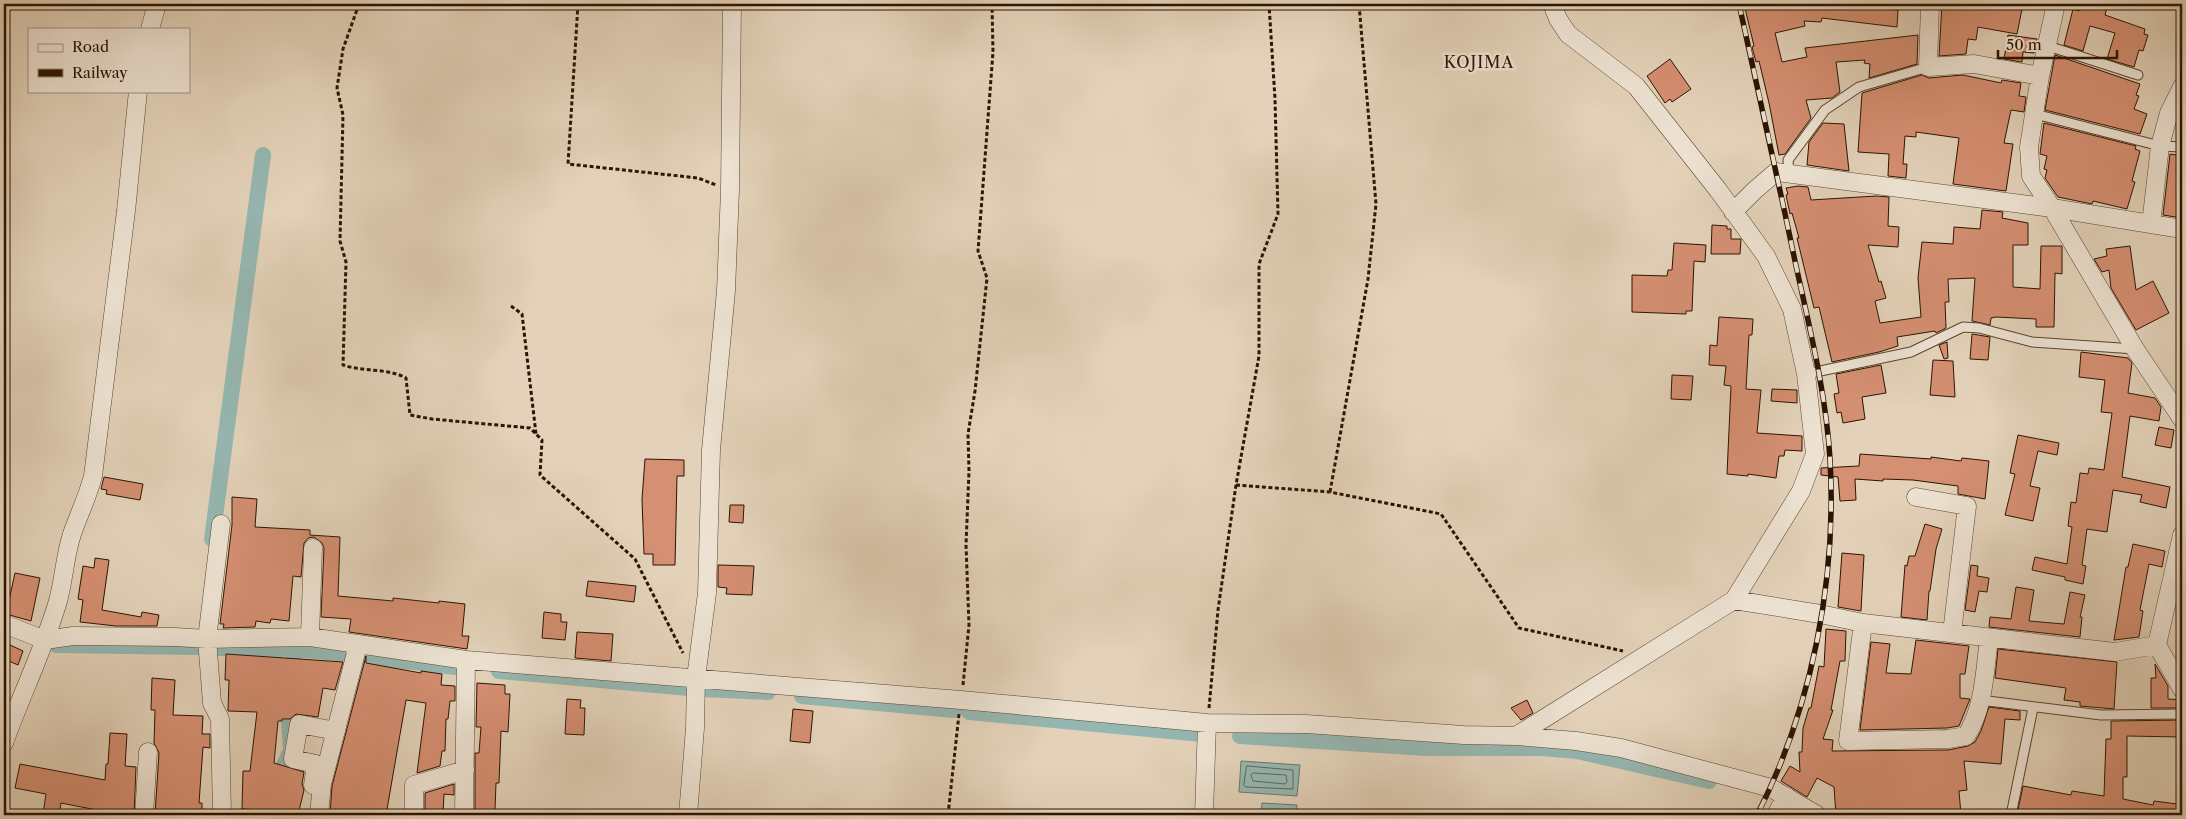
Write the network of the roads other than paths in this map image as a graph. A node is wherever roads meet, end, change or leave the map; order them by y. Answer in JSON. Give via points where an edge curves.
{"nodes":[{"id":1,"x":157,"y":4,"type":"edge"},
{"id":2,"x":732,"y":4,"type":"edge"},
{"id":3,"x":1552,"y":4,"type":"edge"},
{"id":4,"x":1930,"y":4,"type":"edge"},
{"id":5,"x":2056,"y":4,"type":"edge"},
{"id":6,"x":150,"y":28,"type":"edge"},
{"id":7,"x":2048,"y":46,"type":"junction"},
{"id":8,"x":1928,"y":67,"type":"junction"},
{"id":9,"x":2138,"y":75,"type":"dead end"},
{"id":10,"x":2040,"y":76,"type":"junction"},
{"id":11,"x":2182,"y":87,"type":"edge"},
{"id":12,"x":138,"y":92,"type":"edge"},
{"id":13,"x":2035,"y":114,"type":"junction"},
{"id":14,"x":2160,"y":146,"type":"junction"},
{"id":15,"x":2182,"y":148,"type":"edge"},
{"id":16,"x":1789,"y":174,"type":"junction"},
{"id":17,"x":2052,"y":208,"type":"junction"},
{"id":18,"x":1733,"y":212,"type":"junction"},
{"id":19,"x":2151,"y":224,"type":"junction"},
{"id":20,"x":2182,"y":230,"type":"edge"},
{"id":21,"x":2134,"y":349,"type":"junction"},
{"id":22,"x":1806,"y":374,"type":"junction"},
{"id":23,"x":2182,"y":420,"type":"edge"},
{"id":24,"x":1916,"y":497,"type":"dead end"},
{"id":25,"x":220,"y":524,"type":"dead end"},
{"id":26,"x":2182,"y":535,"type":"edge"},
{"id":27,"x":314,"y":548,"type":"dead end"},
{"id":28,"x":1734,"y":600,"type":"junction"},
{"id":29,"x":1863,"y":623,"type":"junction"},
{"id":30,"x":4,"y":624,"type":"edge"},
{"id":31,"x":1952,"y":634,"type":"junction"},
{"id":32,"x":310,"y":637,"type":"junction"},
{"id":33,"x":1990,"y":638,"type":"junction"},
{"id":34,"x":207,"y":639,"type":"junction"},
{"id":35,"x":46,"y":640,"type":"junction"},
{"id":36,"x":358,"y":644,"type":"junction"},
{"id":37,"x":2157,"y":645,"type":"junction"},
{"id":38,"x":466,"y":660,"type":"junction"},
{"id":39,"x":696,"y":678,"type":"junction"},
{"id":40,"x":2182,"y":689,"type":"edge"},
{"id":41,"x":1980,"y":700,"type":"junction"},
{"id":42,"x":2033,"y":708,"type":"junction"},
{"id":43,"x":2182,"y":714,"type":"edge"},
{"id":44,"x":1207,"y":723,"type":"junction"},
{"id":45,"x":336,"y":731,"type":"junction"},
{"id":46,"x":1516,"y":736,"type":"junction"},
{"id":47,"x":4,"y":743,"type":"edge"},
{"id":48,"x":148,"y":752,"type":"dead end"},
{"id":49,"x":465,"y":770,"type":"junction"},
{"id":50,"x":1786,"y":796,"type":"junction"},
{"id":51,"x":144,"y":815,"type":"edge"},
{"id":52,"x":222,"y":815,"type":"edge"},
{"id":53,"x":308,"y":815,"type":"edge"},
{"id":54,"x":319,"y":815,"type":"edge"},
{"id":55,"x":414,"y":815,"type":"edge"},
{"id":56,"x":464,"y":815,"type":"edge"},
{"id":57,"x":688,"y":815,"type":"edge"},
{"id":58,"x":1204,"y":815,"type":"edge"},
{"id":59,"x":1776,"y":815,"type":"edge"},
{"id":60,"x":1818,"y":815,"type":"edge"},
{"id":61,"x":2011,"y":815,"type":"edge"}],
"edges":[{"from":1,"to":6,"type":"street"},
{"from":2,"to":39,"type":"street","via":[[726,291],[711,450],[708,593]]},
{"from":3,"to":18,"type":"street","via":[[1568,34],[1636,86]]},
{"from":4,"to":8,"type":"street"},
{"from":5,"to":7,"type":"street"},
{"from":7,"to":9,"type":"lane"},
{"from":7,"to":10,"type":"street"},
{"from":8,"to":10,"type":"street","via":[[1974,64]]},
{"from":8,"to":16,"type":"lane","via":[[1859,87],[1825,110],[1788,160]]},
{"from":10,"to":13,"type":"street"},
{"from":11,"to":14,"type":"street","via":[[2169,113]]},
{"from":12,"to":35,"type":"street","via":[[93,476],[72,533],[59,599]]},
{"from":13,"to":14,"type":"lane"},
{"from":13,"to":17,"type":"street","via":[[2029,147],[2031,176]]},
{"from":14,"to":15,"type":"lane"},
{"from":14,"to":19,"type":"street"},
{"from":16,"to":17,"type":"street"},
{"from":16,"to":18,"type":"street","via":[[1776,172]]},
{"from":17,"to":19,"type":"street"},
{"from":17,"to":21,"type":"street"},
{"from":18,"to":22,"type":"street","via":[[1766,256],[1792,309]]},
{"from":19,"to":20,"type":"street"},
{"from":21,"to":22,"type":"lane","via":[[2032,342],[1963,327],[1911,352]]},
{"from":21,"to":23,"type":"street"},
{"from":22,"to":28,"type":"street","via":[[1815,454],[1801,491]]},
{"from":24,"to":31,"type":"street","via":[[1968,506]]},
{"from":25,"to":34,"type":"street"},
{"from":26,"to":37,"type":"street"},
{"from":27,"to":32,"type":"street"},
{"from":28,"to":29,"type":"street"},
{"from":28,"to":46,"type":"street"},
{"from":29,"to":31,"type":"street"},
{"from":29,"to":41,"type":"street","via":[[1848,741],[1966,736]]},
{"from":30,"to":35,"type":"street"},
{"from":31,"to":33,"type":"street"},
{"from":32,"to":34,"type":"street"},
{"from":32,"to":36,"type":"street"},
{"from":33,"to":37,"type":"street","via":[[2116,652]]},
{"from":33,"to":41,"type":"street"},
{"from":34,"to":35,"type":"street","via":[[73,636]]},
{"from":34,"to":52,"type":"street","via":[[212,703],[220,719]]},
{"from":35,"to":47,"type":"street","via":[[18,702]]},
{"from":36,"to":38,"type":"street"},
{"from":36,"to":45,"type":"street"},
{"from":37,"to":40,"type":"street"},
{"from":38,"to":39,"type":"street"},
{"from":38,"to":49,"type":"street"},
{"from":39,"to":44,"type":"street"},
{"from":39,"to":57,"type":"street"},
{"from":41,"to":42,"type":"lane"},
{"from":42,"to":43,"type":"lane","via":[[2101,715]]},
{"from":42,"to":61,"type":"lane"},
{"from":44,"to":46,"type":"street","via":[[1306,724]]},
{"from":44,"to":58,"type":"street"},
{"from":45,"to":53,"type":"street","via":[[299,724],[293,759],[316,764]]},
{"from":45,"to":54,"type":"street","via":[[322,784]]},
{"from":46,"to":50,"type":"street","via":[[1621,748],[1771,788]]},
{"from":48,"to":51,"type":"street"},
{"from":49,"to":55,"type":"street","via":[[414,785]]},
{"from":49,"to":56,"type":"street"},
{"from":50,"to":59,"type":"street"},
{"from":50,"to":60,"type":"street"}]}
